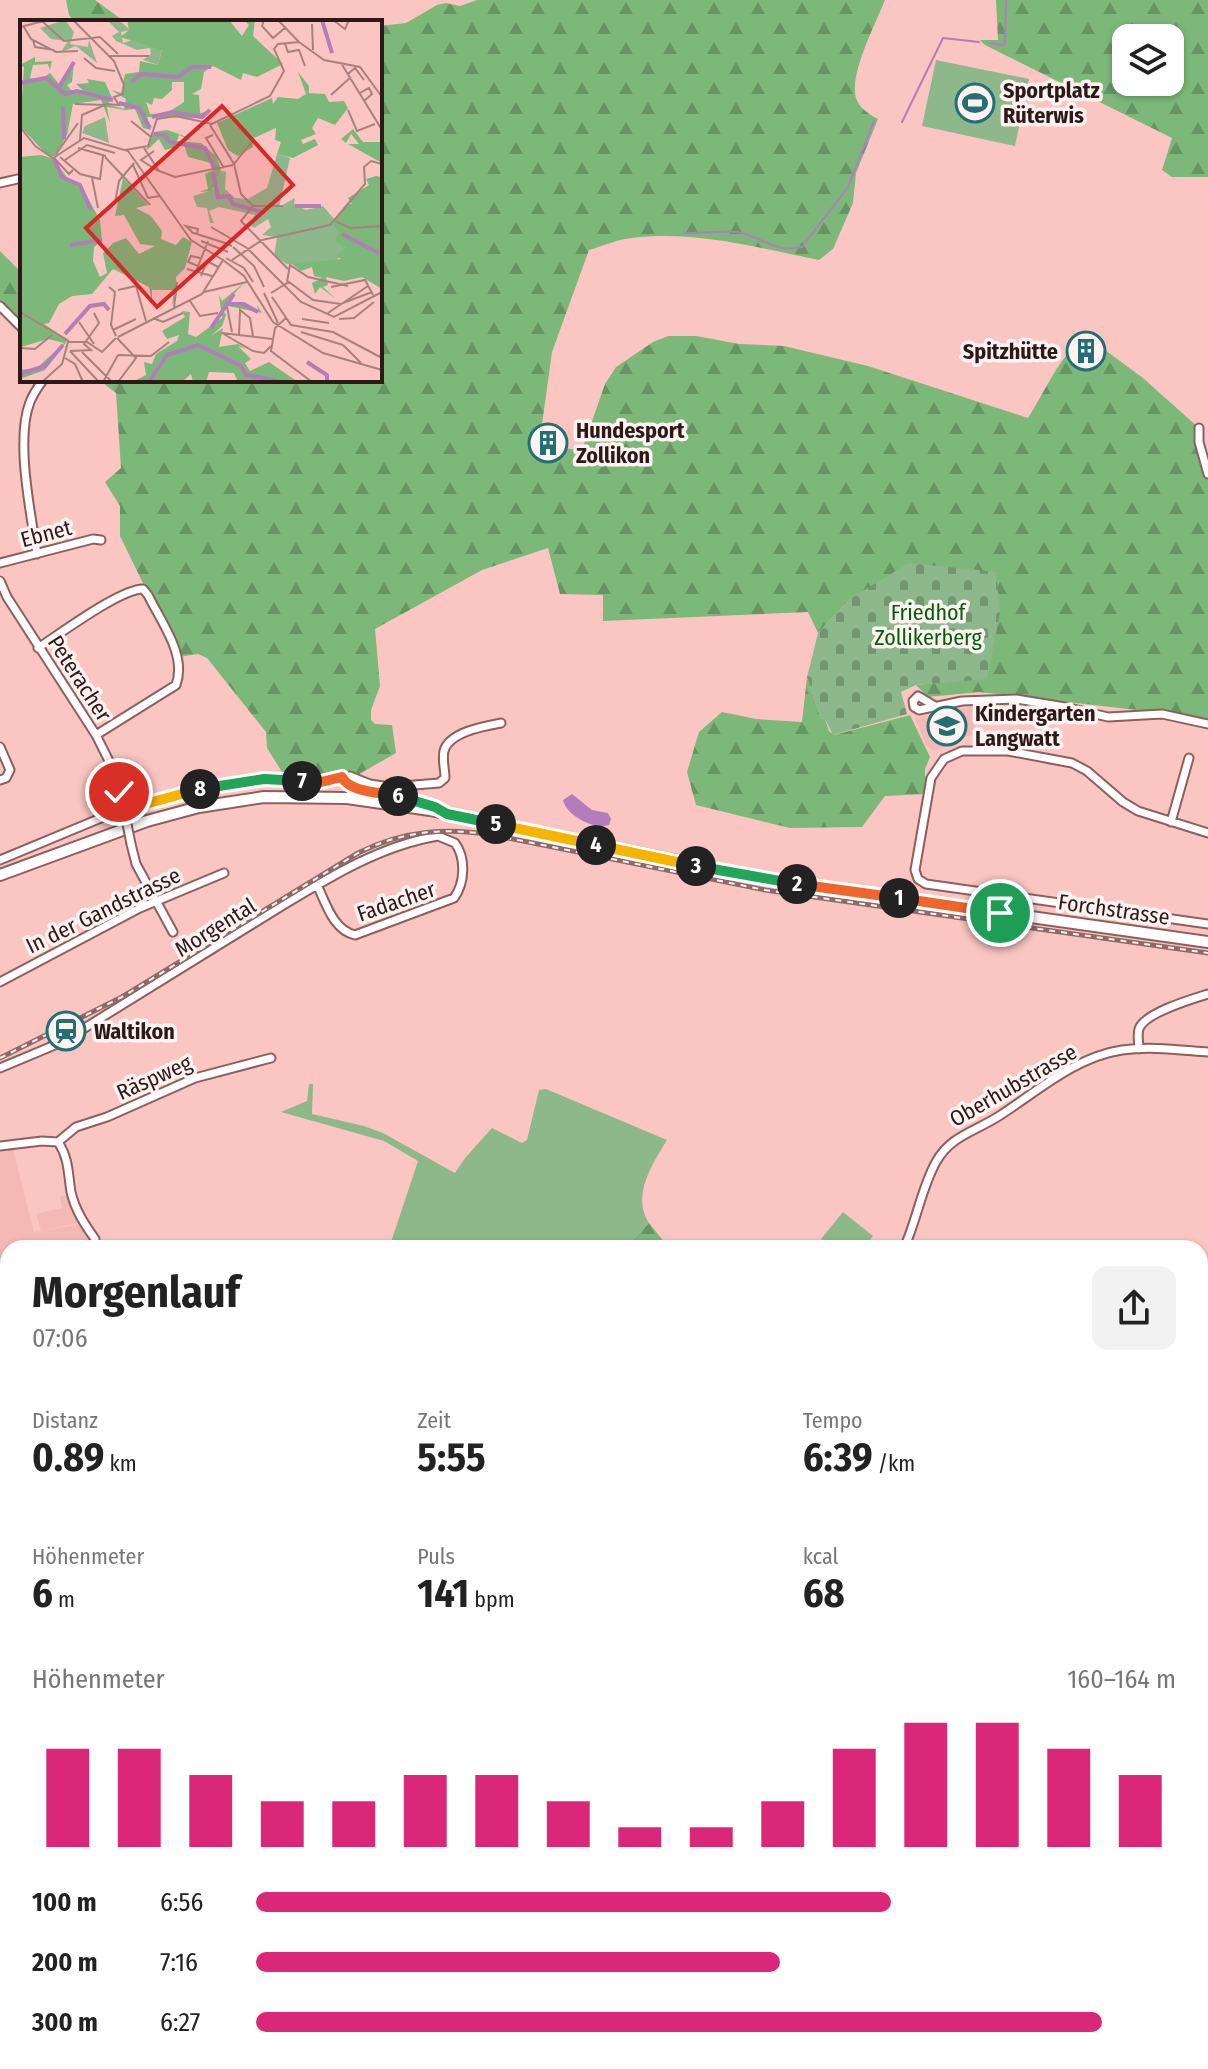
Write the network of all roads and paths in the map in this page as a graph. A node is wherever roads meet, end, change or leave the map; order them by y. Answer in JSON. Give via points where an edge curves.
{"nodes":[{"id":1,"x":20,"y":178,"type":"edge"},
{"id":2,"x":0,"y":183,"type":"edge"},
{"id":3,"x":0,"y":306,"type":"edge"},
{"id":4,"x":20,"y":326,"type":"edge"},
{"id":5,"x":42,"y":382,"type":"edge"},
{"id":6,"x":1199,"y":428,"type":"dead end"},
{"id":7,"x":1208,"y":474,"type":"edge"},
{"id":8,"x":101,"y":540,"type":"dead end"},
{"id":9,"x":37,"y":554,"type":"junction"},
{"id":10,"x":0,"y":563,"type":"edge"},
{"id":11,"x":0,"y":581,"type":"edge"},
{"id":12,"x":38,"y":648,"type":"junction"},
{"id":13,"x":935,"y":706,"type":"dead end"},
{"id":14,"x":501,"y":723,"type":"dead end"},
{"id":15,"x":1208,"y":724,"type":"edge"},
{"id":16,"x":96,"y":735,"type":"junction"},
{"id":17,"x":0,"y":747,"type":"edge"},
{"id":18,"x":1189,"y":758,"type":"dead end"},
{"id":19,"x":342,"y":777,"type":"junction"},
{"id":20,"x":0,"y":780,"type":"edge"},
{"id":21,"x":123,"y":810,"type":"junction"},
{"id":22,"x":447,"y":814,"type":"junction"},
{"id":23,"x":1171,"y":822,"type":"junction"},
{"id":24,"x":1208,"y":833,"type":"edge"},
{"id":25,"x":455,"y":843,"type":"joint"},
{"id":26,"x":0,"y":860,"type":"edge"},
{"id":27,"x":224,"y":873,"type":"dead end"},
{"id":28,"x":0,"y":875,"type":"edge"},
{"id":29,"x":317,"y":885,"type":"junction"},
{"id":30,"x":154,"y":901,"type":"junction"},
{"id":31,"x":1208,"y":924,"type":"edge"},
{"id":32,"x":173,"y":932,"type":"dead end"},
{"id":33,"x":1208,"y":942,"type":"edge"},
{"id":34,"x":0,"y":982,"type":"edge"},
{"id":35,"x":1208,"y":994,"type":"edge"},
{"id":36,"x":1139,"y":1049,"type":"junction"},
{"id":37,"x":1208,"y":1052,"type":"edge"},
{"id":38,"x":271,"y":1058,"type":"dead end"},
{"id":39,"x":0,"y":1068,"type":"edge"},
{"id":40,"x":58,"y":1142,"type":"junction"},
{"id":41,"x":0,"y":1146,"type":"edge"},
{"id":42,"x":95,"y":1239,"type":"dead end"},
{"id":43,"x":907,"y":1240,"type":"edge"}],
"edges":[{"from":1,"to":2,"type":"street"},
{"from":3,"to":4,"type":"street"},
{"from":5,"to":9,"type":"street","via":[[23,430]]},
{"from":6,"to":7,"type":"street"},
{"from":8,"to":9,"type":"street","name":"Ebnet"},
{"from":9,"to":10,"type":"street","name":"Ebnet"},
{"from":11,"to":12,"type":"street","name":"Peteracher"},
{"from":12,"to":16,"type":"street","name":"Peteracher"},
{"from":12,"to":16,"type":"street","via":[[119,597],[138,589],[148,595],[179,657],[176,685]]},
{"from":13,"to":15,"type":"street","via":[[1016,699],[1108,717],[1162,714]]},
{"from":14,"to":19,"type":"street","via":[[452,741],[444,752],[445,778],[439,783],[390,787]]},
{"from":16,"to":21,"type":"street","name":"Peteracher","via":[[112,767]]},
{"from":17,"to":20,"type":"street","via":[[10,770]]},
{"from":18,"to":23,"type":"street"},
{"from":19,"to":21,"type":"street","via":[[214,786]]},
{"from":19,"to":22,"type":"street","name":"Forchstrasse","via":[[354,788],[407,797]]},
{"from":21,"to":26,"type":"street"},
{"from":21,"to":30,"type":"street","name":"Peteracher","bridge":true,"via":[[136,864]]},
{"from":22,"to":28,"type":"main road","name":"Forchstrasse","via":[[347,798],[236,801],[147,821]]},
{"from":22,"to":33,"type":"main road","name":"Forchstrasse","via":[[769,880]]},
{"from":23,"to":24,"type":"street"},
{"from":23,"to":31,"type":"street","via":[[1127,805],[1072,763],[1008,751],[962,751],[944,759],[931,778],[915,870],[926,884]]},
{"from":25,"to":29,"type":"street","name":"Morgental","via":[[438,836],[424,838],[352,865]]},
{"from":25,"to":29,"type":"street","name":"Fadacher","via":[[463,870],[454,898],[355,935],[340,929]]},
{"from":27,"to":30,"type":"street","name":"In der Gandstrasse"},
{"from":29,"to":39,"type":"street","name":"Morgental","via":[[62,1042]]},
{"from":30,"to":32,"type":"street","name":"Peteracher"},
{"from":30,"to":34,"type":"street","name":"In der Gandstrasse"},
{"from":35,"to":36,"type":"street","via":[[1144,1021]]},
{"from":36,"to":37,"type":"street","name":"Oberhubstrasse"},
{"from":36,"to":43,"type":"street","name":"Oberhubstrasse","via":[[1074,1067],[948,1145],[936,1162]]},
{"from":38,"to":40,"type":"street","name":"Räspweg","via":[[195,1078],[76,1127]]},
{"from":40,"to":41,"type":"street"},
{"from":40,"to":42,"type":"street","via":[[66,1155],[72,1194]]}]}
